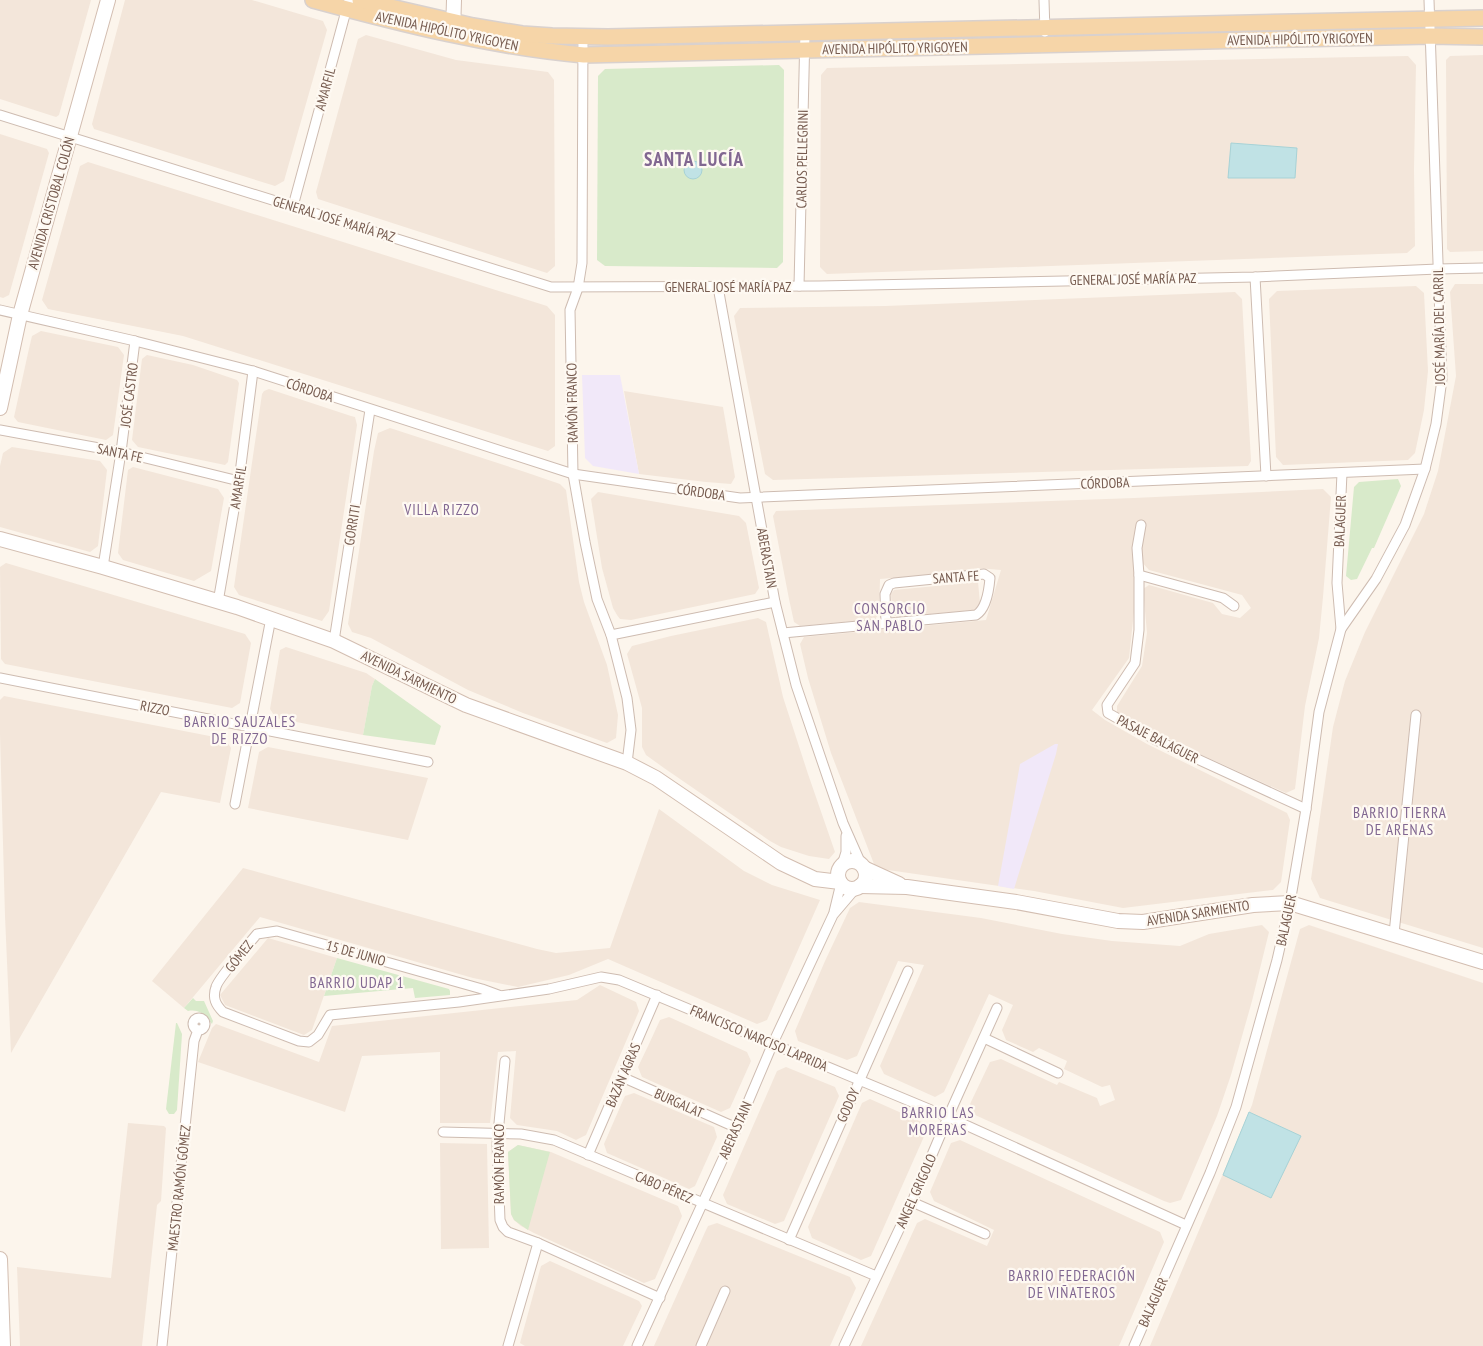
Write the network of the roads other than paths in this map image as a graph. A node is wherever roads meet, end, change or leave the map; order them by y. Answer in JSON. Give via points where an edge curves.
{"nodes":[{"id":1,"x":108,"y":0,"type":"edge"},
{"id":2,"x":313,"y":0,"type":"edge"},
{"id":3,"x":360,"y":0,"type":"edge"},
{"id":4,"x":454,"y":0,"type":"edge"},
{"id":5,"x":1044,"y":0,"type":"edge"},
{"id":6,"x":1429,"y":0,"type":"edge"},
{"id":7,"x":348,"y":5,"type":"edge"},
{"id":8,"x":1483,"y":18,"type":"edge"},
{"id":9,"x":1429,"y":19,"type":"junction"},
{"id":10,"x":1044,"y":27,"type":"junction"},
{"id":11,"x":453,"y":28,"type":"junction"},
{"id":12,"x":804,"y":32,"type":"junction"},
{"id":13,"x":584,"y":36,"type":"junction"},
{"id":14,"x":1430,"y":36,"type":"junction"},
{"id":15,"x":1483,"y":37,"type":"edge"},
{"id":16,"x":1045,"y":45,"type":"junction"},
{"id":17,"x":805,"y":50,"type":"junction"},
{"id":18,"x":584,"y":55,"type":"junction"},
{"id":19,"x":0,"y":115,"type":"edge"},
{"id":20,"x":70,"y":136,"type":"junction"},
{"id":21,"x":293,"y":206,"type":"junction"},
{"id":22,"x":1483,"y":268,"type":"edge"},
{"id":23,"x":1438,"y":269,"type":"junction"},
{"id":24,"x":1255,"y":277,"type":"junction"},
{"id":25,"x":799,"y":286,"type":"junction"},
{"id":26,"x":718,"y":287,"type":"junction"},
{"id":27,"x":578,"y":288,"type":"junction"},
{"id":28,"x":0,"y":310,"type":"edge"},
{"id":29,"x":20,"y":314,"type":"junction"},
{"id":30,"x":136,"y":341,"type":"junction"},
{"id":31,"x":253,"y":371,"type":"junction"},
{"id":32,"x":0,"y":408,"type":"edge"},
{"id":33,"x":370,"y":410,"type":"junction"},
{"id":34,"x":0,"y":430,"type":"edge"},
{"id":35,"x":121,"y":452,"type":"junction"},
{"id":36,"x":1425,"y":468,"type":"junction"},
{"id":37,"x":1342,"y":473,"type":"junction"},
{"id":38,"x":573,"y":474,"type":"junction"},
{"id":39,"x":1266,"y":476,"type":"junction"},
{"id":40,"x":239,"y":481,"type":"junction"},
{"id":41,"x":756,"y":498,"type":"junction"},
{"id":42,"x":1141,"y":525,"type":"dead end"},
{"id":43,"x":0,"y":539,"type":"edge"},
{"id":44,"x":103,"y":567,"type":"junction"},
{"id":45,"x":1139,"y":575,"type":"junction"},
{"id":46,"x":218,"y":602,"type":"junction"},
{"id":47,"x":775,"y":602,"type":"junction"},
{"id":48,"x":1234,"y":606,"type":"dead end"},
{"id":49,"x":271,"y":618,"type":"junction"},
{"id":50,"x":886,"y":623,"type":"junction"},
{"id":51,"x":1341,"y":629,"type":"junction"},
{"id":52,"x":783,"y":633,"type":"junction"},
{"id":53,"x":611,"y":635,"type":"junction"},
{"id":54,"x":334,"y":641,"type":"junction"},
{"id":55,"x":0,"y":678,"type":"edge"},
{"id":56,"x":1416,"y":715,"type":"dead end"},
{"id":57,"x":249,"y":726,"type":"junction"},
{"id":58,"x":428,"y":762,"type":"dead end"},
{"id":59,"x":628,"y":763,"type":"junction"},
{"id":60,"x":235,"y":804,"type":"dead end"},
{"id":61,"x":1306,"y":809,"type":"junction"},
{"id":62,"x":843,"y":823,"type":"junction"},
{"id":63,"x":863,"y":867,"type":"junction"},
{"id":64,"x":841,"y":875,"type":"junction"},
{"id":65,"x":858,"y":887,"type":"junction"},
{"id":66,"x":907,"y":887,"type":"junction"},
{"id":67,"x":1290,"y":903,"type":"junction"},
{"id":68,"x":833,"y":915,"type":"junction"},
{"id":69,"x":267,"y":932,"type":"joint"},
{"id":70,"x":1394,"y":934,"type":"junction"},
{"id":71,"x":1483,"y":962,"type":"edge"},
{"id":72,"x":908,"y":971,"type":"dead end"},
{"id":73,"x":657,"y":995,"type":"junction"},
{"id":74,"x":501,"y":996,"type":"junction"},
{"id":75,"x":997,"y":1008,"type":"dead end"},
{"id":76,"x":198,"y":1030,"type":"dead end"},
{"id":77,"x":318,"y":1035,"type":"joint"},
{"id":78,"x":984,"y":1038,"type":"junction"},
{"id":79,"x":773,"y":1043,"type":"junction"},
{"id":80,"x":505,"y":1061,"type":"dead end"},
{"id":81,"x":1058,"y":1073,"type":"dead end"},
{"id":82,"x":622,"y":1077,"type":"junction"},
{"id":83,"x":859,"y":1079,"type":"junction"},
{"id":84,"x":948,"y":1117,"type":"junction"},
{"id":85,"x":737,"y":1128,"type":"junction"},
{"id":86,"x":443,"y":1132,"type":"dead end"},
{"id":87,"x":498,"y":1133,"type":"junction"},
{"id":88,"x":588,"y":1155,"type":"junction"},
{"id":89,"x":912,"y":1202,"type":"junction"},
{"id":90,"x":702,"y":1204,"type":"junction"},
{"id":91,"x":1186,"y":1225,"type":"junction"},
{"id":92,"x":985,"y":1234,"type":"dead end"},
{"id":93,"x":789,"y":1240,"type":"junction"},
{"id":94,"x":538,"y":1243,"type":"junction"},
{"id":95,"x":0,"y":1259,"type":"edge"},
{"id":96,"x":876,"y":1276,"type":"junction"},
{"id":97,"x":725,"y":1291,"type":"dead end"},
{"id":98,"x":660,"y":1298,"type":"junction"},
{"id":99,"x":3,"y":1346,"type":"edge"},
{"id":100,"x":162,"y":1346,"type":"edge"},
{"id":101,"x":508,"y":1346,"type":"edge"},
{"id":102,"x":637,"y":1346,"type":"edge"},
{"id":103,"x":701,"y":1346,"type":"edge"},
{"id":104,"x":844,"y":1346,"type":"edge"},
{"id":105,"x":1134,"y":1346,"type":"edge"}],
"edges":[{"from":1,"to":20,"type":"street","name":"AVENIDA CRISTOBAL COLÓN"},
{"from":2,"to":7,"type":"main road","name":"AVENIDA HIPÓLITO YRIGOYEN"},
{"from":3,"to":11,"type":"main road","name":"AVENIDA HIPÓLITO YRIGOYEN"},
{"from":4,"to":11,"type":"street"},
{"from":5,"to":10,"type":"street"},
{"from":6,"to":9,"type":"street","name":"JOSÉ MARÍA DEL CARRIL"},
{"from":7,"to":11,"type":"main road","name":"AVENIDA HIPÓLITO YRIGOYEN"},
{"from":7,"to":21,"type":"street","name":"AMARFIL"},
{"from":8,"to":9,"type":"main road","name":"AVENIDA HIPÓLITO YRIGOYEN"},
{"from":9,"to":10,"type":"main road","name":"AVENIDA HIPÓLITO YRIGOYEN"},
{"from":9,"to":14,"type":"street","name":"JOSÉ MARÍA DEL CARRIL"},
{"from":10,"to":12,"type":"main road","name":"AVENIDA HIPÓLITO YRIGOYEN"},
{"from":10,"to":16,"type":"street"},
{"from":11,"to":13,"type":"main road","name":"AVENIDA HIPÓLITO YRIGOYEN","via":[[473,26],[522,34]]},
{"from":11,"to":18,"type":"main road","name":"AVENIDA HIPÓLITO YRIGOYEN","via":[[471,39]]},
{"from":12,"to":13,"type":"main road","name":"AVENIDA HIPÓLITO YRIGOYEN"},
{"from":12,"to":17,"type":"street","name":"CARLOS PELLEGRINI"},
{"from":13,"to":18,"type":"street","name":"RAMÓN FRANCO"},
{"from":14,"to":15,"type":"main road","name":"AVENIDA HIPÓLITO YRIGOYEN"},
{"from":14,"to":16,"type":"main road","name":"AVENIDA HIPÓLITO YRIGOYEN"},
{"from":14,"to":23,"type":"street","name":"JOSÉ MARÍA DEL CARRIL"},
{"from":16,"to":17,"type":"main road","name":"AVENIDA HIPÓLITO YRIGOYEN"},
{"from":17,"to":18,"type":"main road","name":"AVENIDA HIPÓLITO YRIGOYEN"},
{"from":17,"to":25,"type":"street","name":"CARLOS PELLEGRINI"},
{"from":18,"to":27,"type":"street","name":"RAMÓN FRANCO","via":[[582,263]]},
{"from":19,"to":20,"type":"street","name":"GENERAL JOSÉ MARÍA PAZ"},
{"from":20,"to":21,"type":"street","name":"GENERAL JOSÉ MARÍA PAZ"},
{"from":20,"to":29,"type":"street","name":"AVENIDA CRISTOBAL COLÓN"},
{"from":21,"to":27,"type":"street","name":"GENERAL JOSÉ MARÍA PAZ","via":[[551,287]]},
{"from":22,"to":23,"type":"street","name":"GENERAL JOSÉ MARÍA PAZ"},
{"from":23,"to":24,"type":"street","name":"GENERAL JOSÉ MARÍA PAZ"},
{"from":23,"to":36,"type":"street","name":"JOSÉ MARÍA DEL CARRIL","via":[[1442,379],[1436,424]]},
{"from":24,"to":25,"type":"street","name":"GENERAL JOSÉ MARÍA PAZ"},
{"from":24,"to":39,"type":"street"},
{"from":25,"to":26,"type":"street","name":"GENERAL JOSÉ MARÍA PAZ"},
{"from":26,"to":27,"type":"street","name":"GENERAL JOSÉ MARÍA PAZ"},
{"from":26,"to":41,"type":"street","name":"ABERASTAIN"},
{"from":27,"to":38,"type":"street","name":"RAMÓN FRANCO","via":[[570,310]]},
{"from":28,"to":29,"type":"street","name":"CÓRDOBA"},
{"from":29,"to":30,"type":"street","name":"CÓRDOBA"},
{"from":29,"to":32,"type":"street","name":"AVENIDA CRISTOBAL COLÓN"},
{"from":30,"to":31,"type":"street","name":"CÓRDOBA"},
{"from":30,"to":35,"type":"street","name":"JOSÉ CASTRO"},
{"from":31,"to":33,"type":"street","name":"CÓRDOBA"},
{"from":31,"to":40,"type":"street","name":"AMARFIL"},
{"from":33,"to":38,"type":"street","name":"CÓRDOBA"},
{"from":33,"to":54,"type":"street","name":"GORRITI"},
{"from":34,"to":35,"type":"street","name":"SANTA FE"},
{"from":35,"to":40,"type":"street","name":"SANTA FE"},
{"from":35,"to":44,"type":"street","name":"JOSÉ CASTRO"},
{"from":36,"to":37,"type":"street","name":"CÓRDOBA"},
{"from":36,"to":51,"type":"street","name":"JOSÉ MARÍA DEL CARRIL","via":[[1405,525],[1376,579]]},
{"from":37,"to":39,"type":"street","name":"CÓRDOBA"},
{"from":37,"to":51,"type":"street","name":"BALAGUER","via":[[1337,583]]},
{"from":38,"to":41,"type":"street","name":"CÓRDOBA"},
{"from":38,"to":53,"type":"street","name":"RAMÓN FRANCO","via":[[597,599]]},
{"from":39,"to":41,"type":"street","name":"CÓRDOBA"},
{"from":40,"to":46,"type":"street","name":"AMARFIL"},
{"from":41,"to":47,"type":"street","name":"ABERASTAIN"},
{"from":42,"to":45,"type":"street","name":"PASAJE BALAGUER","via":[[1137,548]]},
{"from":43,"to":44,"type":"street","name":"AVENIDA SARMIENTO"},
{"from":44,"to":46,"type":"street","name":"AVENIDA SARMIENTO"},
{"from":45,"to":48,"type":"street","via":[[1223,598]]},
{"from":45,"to":61,"type":"street","name":"PASAJE BALAGUER","via":[[1135,663],[1107,705],[1108,713],[1156,740]]},
{"from":46,"to":49,"type":"street","name":"AVENIDA SARMIENTO"},
{"from":47,"to":52,"type":"street","name":"ABERASTAIN"},
{"from":47,"to":53,"type":"street"},
{"from":49,"to":54,"type":"street","name":"AVENIDA SARMIENTO"},
{"from":49,"to":57,"type":"street"},
{"from":50,"to":50,"type":"street","name":"SANTA FE","via":[[885,594],[889,585],[984,574],[990,578],[982,612],[976,615]]},
{"from":50,"to":52,"type":"street","name":"SANTA FE"},
{"from":51,"to":61,"type":"street","name":"BALAGUER","via":[[1319,712]]},
{"from":52,"to":62,"type":"street","name":"ABERASTAIN","via":[[796,685]]},
{"from":53,"to":59,"type":"street","name":"RAMÓN FRANCO","via":[[627,698],[631,730]]},
{"from":54,"to":59,"type":"street","name":"AVENIDA SARMIENTO","via":[[466,705]]},
{"from":55,"to":57,"type":"street","name":"RIZZO"},
{"from":56,"to":70,"type":"street"},
{"from":57,"to":58,"type":"street","name":"RIZZO"},
{"from":57,"to":60,"type":"street"},
{"from":59,"to":64,"type":"street","name":"AVENIDA SARMIENTO","via":[[656,778],[769,856],[815,879]]},
{"from":61,"to":67,"type":"street","name":"BALAGUER"},
{"from":62,"to":63,"type":"street","name":"ABERASTAIN"},
{"from":62,"to":64,"type":"street","name":"ABERASTAIN","via":[[846,848]]},
{"from":63,"to":64,"type":"street","via":[[850,861]]},
{"from":63,"to":65,"type":"street","via":[[865,878]]},
{"from":63,"to":66,"type":"street","name":"AVENIDA SARMIENTO"},
{"from":64,"to":65,"type":"street","via":[[847,888]]},
{"from":64,"to":68,"type":"street","name":"ABERASTAIN"},
{"from":65,"to":66,"type":"street","name":"AVENIDA SARMIENTO"},
{"from":65,"to":68,"type":"street","name":"ABERASTAIN"},
{"from":66,"to":67,"type":"street","name":"AVENIDA SARMIENTO","via":[[1016,902],[1118,921],[1143,922],[1253,905]]},
{"from":67,"to":70,"type":"street","name":"AVENIDA SARMIENTO"},
{"from":67,"to":91,"type":"street","name":"BALAGUER","via":[[1236,1107]]},
{"from":68,"to":79,"type":"street","name":"ABERASTAIN"},
{"from":69,"to":74,"type":"street","name":"15 DE JUNIO","via":[[277,931]]},
{"from":69,"to":77,"type":"street","name":"GÓMEZ","via":[[257,934],[216,986],[216,1006],[223,1012],[299,1041],[309,1042]]},
{"from":70,"to":71,"type":"street","name":"AVENIDA SARMIENTO"},
{"from":72,"to":83,"type":"street","name":"GODOY"},
{"from":73,"to":74,"type":"street","name":"FRANCISCO NARCISO LAPRIDA","via":[[619,980],[601,977]]},
{"from":73,"to":79,"type":"street","name":"FRANCISCO NARCISO LAPRIDA"},
{"from":73,"to":82,"type":"street","name":"BAZÁN AGRAS"},
{"from":74,"to":77,"type":"street","name":"FRANCISCO NARCISO LAPRIDA","via":[[330,1015]]},
{"from":75,"to":78,"type":"street","name":"ANGEL GRIGOLO"},
{"from":76,"to":100,"type":"street","name":"MAESTRO RAMÓN GÓMEZ","via":[[194,1041]]},
{"from":78,"to":81,"type":"street"},
{"from":78,"to":84,"type":"street","name":"ANGEL GRIGOLO"},
{"from":79,"to":83,"type":"street","name":"FRANCISCO NARCISO LAPRIDA"},
{"from":79,"to":85,"type":"street","name":"ABERASTAIN"},
{"from":80,"to":87,"type":"street","name":"RAMÓN FRANCO"},
{"from":82,"to":85,"type":"street","name":"BURGALAT"},
{"from":82,"to":88,"type":"street","name":"BAZÁN AGRAS"},
{"from":83,"to":84,"type":"street","name":"FRANCISCO NARCISO LAPRIDA"},
{"from":83,"to":93,"type":"street","name":"GODOY"},
{"from":84,"to":89,"type":"street","name":"ANGEL GRIGOLO"},
{"from":84,"to":91,"type":"street","name":"FRANCISCO NARCISO LAPRIDA"},
{"from":85,"to":90,"type":"street","name":"ABERASTAIN"},
{"from":86,"to":87,"type":"street","name":"CABO PÉREZ"},
{"from":87,"to":88,"type":"street","name":"CABO PÉREZ","via":[[554,1140]]},
{"from":87,"to":94,"type":"street","name":"RAMÓN FRANCO","via":[[500,1220],[508,1232]]},
{"from":88,"to":90,"type":"street","name":"CABO PÉREZ"},
{"from":89,"to":92,"type":"street"},
{"from":89,"to":96,"type":"street","name":"ANGEL GRIGOLO"},
{"from":90,"to":93,"type":"street","name":"CABO PÉREZ"},
{"from":90,"to":98,"type":"street","name":"ABERASTAIN"},
{"from":91,"to":105,"type":"street","name":"BALAGUER"},
{"from":93,"to":96,"type":"street","name":"CABO PÉREZ"},
{"from":94,"to":98,"type":"street","name":"RAMÓN FRANCO"},
{"from":94,"to":101,"type":"street"},
{"from":95,"to":99,"type":"street"},
{"from":96,"to":104,"type":"street","name":"ANGEL GRIGOLO"},
{"from":97,"to":103,"type":"street"},
{"from":98,"to":102,"type":"street","name":"ABERASTAIN"}]}
